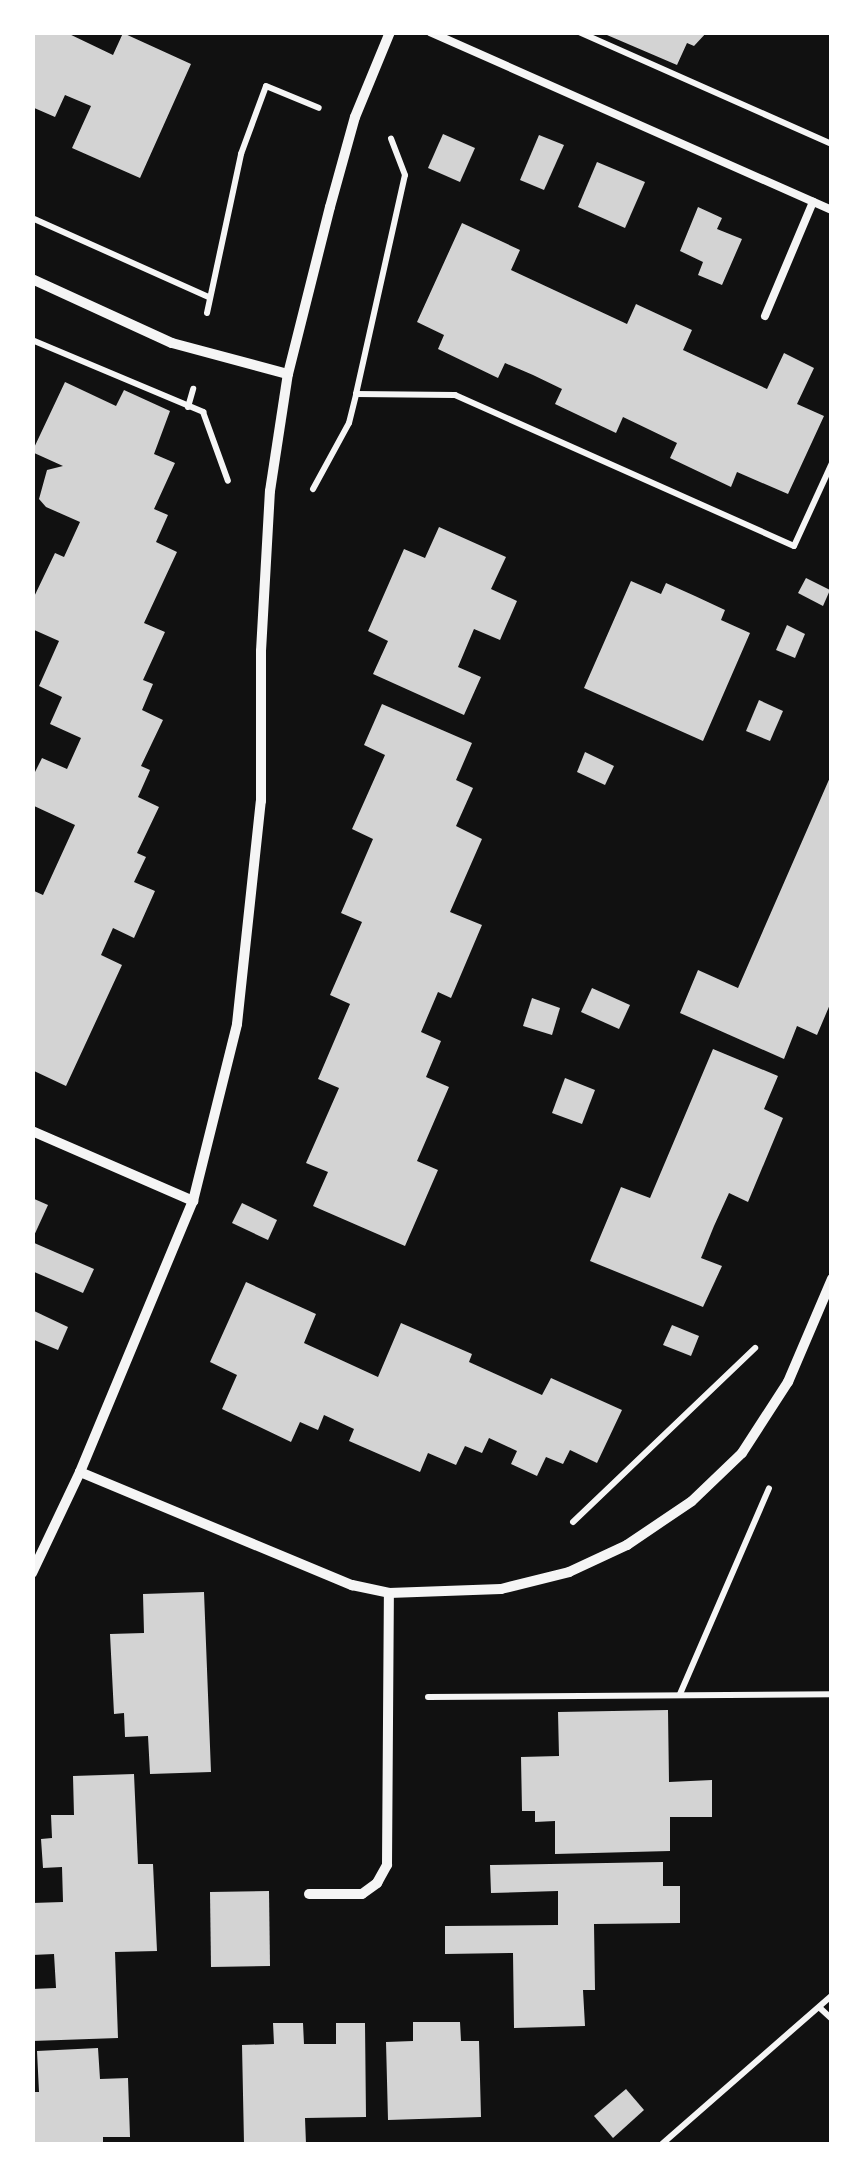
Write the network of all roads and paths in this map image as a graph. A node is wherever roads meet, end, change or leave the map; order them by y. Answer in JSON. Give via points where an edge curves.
{"nodes":[{"id":1,"x":390,"y":32,"type":"edge"},
{"id":2,"x":430,"y":32,"type":"edge"},
{"id":3,"x":579,"y":32,"type":"edge"},
{"id":4,"x":355,"y":118,"type":"junction"},
{"id":5,"x":832,"y":144,"type":"edge"},
{"id":6,"x":813,"y":202,"type":"junction"},
{"id":7,"x":832,"y":210,"type":"edge"},
{"id":8,"x":32,"y":218,"type":"edge"},
{"id":9,"x":32,"y":278,"type":"edge"},
{"id":10,"x":209,"y":296,"type":"junction"},
{"id":11,"x":765,"y":316,"type":"dead end"},
{"id":12,"x":32,"y":340,"type":"edge"},
{"id":13,"x":204,"y":354,"type":"junction"},
{"id":14,"x":288,"y":374,"type":"junction"},
{"id":15,"x":356,"y":394,"type":"junction"},
{"id":16,"x":188,"y":407,"type":"junction"},
{"id":17,"x":832,"y":462,"type":"edge"},
{"id":18,"x":270,"y":491,"type":"junction"},
{"id":19,"x":32,"y":1131,"type":"edge"},
{"id":20,"x":193,"y":1201,"type":"junction"},
{"id":21,"x":832,"y":1279,"type":"edge"},
{"id":22,"x":808,"y":1335,"type":"junction"},
{"id":23,"x":742,"y":1453,"type":"junction"},
{"id":24,"x":80,"y":1472,"type":"junction"},
{"id":25,"x":32,"y":1573,"type":"edge"},
{"id":26,"x":532,"y":1581,"type":"junction"},
{"id":27,"x":389,"y":1593,"type":"junction"},
{"id":28,"x":680,"y":1694,"type":"junction"},
{"id":29,"x":832,"y":1694,"type":"edge"},
{"id":30,"x":388,"y":1698,"type":"junction"},
{"id":31,"x":309,"y":1894,"type":"dead end"},
{"id":32,"x":832,"y":1996,"type":"edge"},
{"id":33,"x":820,"y":2008,"type":"junction"},
{"id":34,"x":832,"y":2019,"type":"edge"},
{"id":35,"x":662,"y":2144,"type":"edge"}],
"edges":[{"from":1,"to":4,"type":"street"},
{"from":2,"to":6,"type":"lane"},
{"from":3,"to":5,"type":"path"},
{"from":4,"to":10,"type":"path","via":[[266,86],[241,154]]},
{"from":4,"to":14,"type":"street"},
{"from":4,"to":15,"type":"path","via":[[387,129],[405,174]]},
{"from":6,"to":7,"type":"lane"},
{"from":6,"to":11,"type":"lane"},
{"from":8,"to":10,"type":"path"},
{"from":9,"to":13,"type":"street"},
{"from":10,"to":13,"type":"path"},
{"from":12,"to":16,"type":"path"},
{"from":13,"to":14,"type":"street"},
{"from":13,"to":16,"type":"path"},
{"from":14,"to":18,"type":"street"},
{"from":15,"to":17,"type":"path","via":[[455,395],[794,546]]},
{"from":15,"to":18,"type":"path","via":[[330,464],[308,496]]},
{"from":16,"to":18,"type":"path","via":[[203,412],[229,486]]},
{"from":18,"to":20,"type":"street","via":[[260,801],[249,923],[237,1024]]},
{"from":19,"to":20,"type":"street"},
{"from":20,"to":24,"type":"street"},
{"from":21,"to":22,"type":"street"},
{"from":22,"to":23,"type":"street","via":[[788,1382]]},
{"from":22,"to":26,"type":"path","via":[[766,1338],[570,1525]]},
{"from":23,"to":26,"type":"street","via":[[692,1501],[627,1546]]},
{"from":23,"to":28,"type":"path","via":[[770,1486]]},
{"from":24,"to":25,"type":"street"},
{"from":24,"to":27,"type":"street","via":[[352,1585]]},
{"from":26,"to":27,"type":"street"},
{"from":27,"to":30,"type":"street"},
{"from":28,"to":29,"type":"path"},
{"from":28,"to":30,"type":"path"},
{"from":30,"to":31,"type":"street","via":[[387,1865],[362,1894]]},
{"from":32,"to":33,"type":"path"},
{"from":33,"to":34,"type":"path"},
{"from":33,"to":35,"type":"path"}]}
